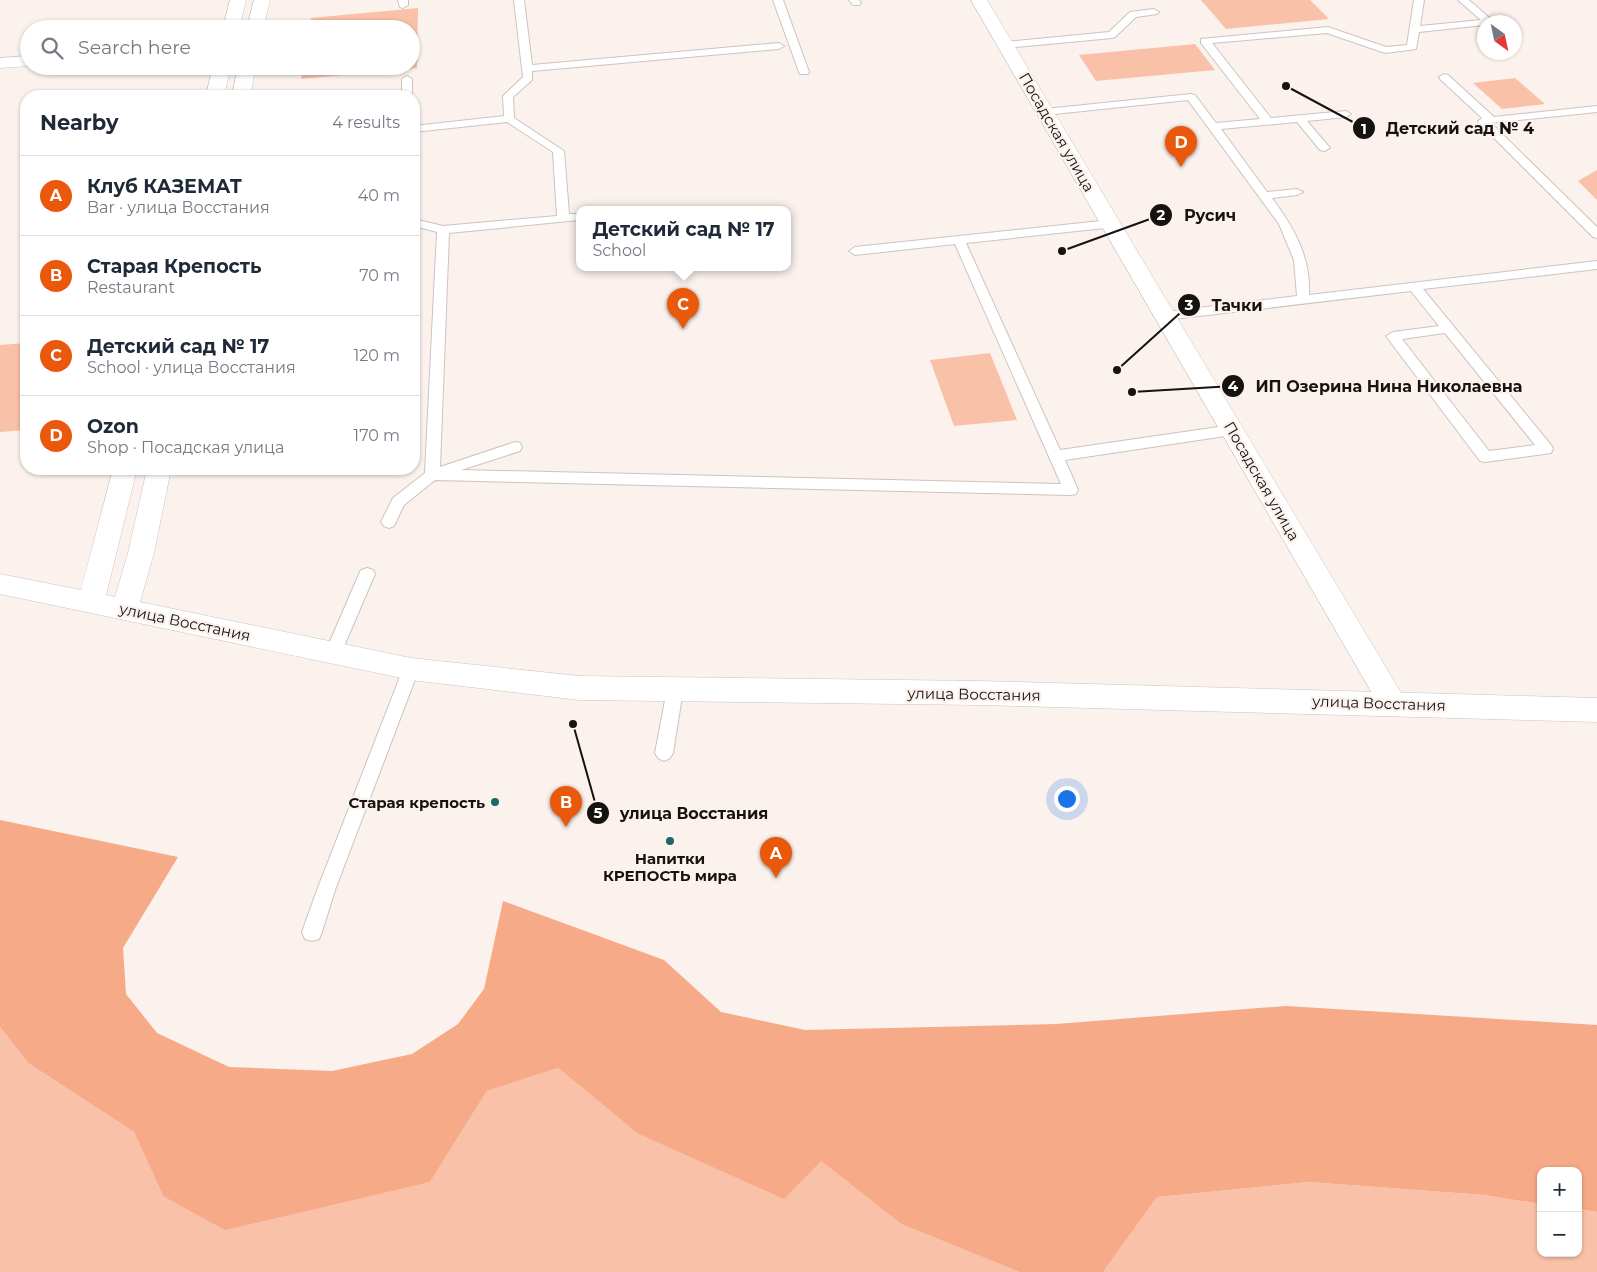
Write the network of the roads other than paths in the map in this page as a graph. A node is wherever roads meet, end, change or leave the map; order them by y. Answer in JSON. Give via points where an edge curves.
{"nodes":[{"id":1,"x":238,"y":0,"type":"edge"},
{"id":2,"x":262,"y":0,"type":"edge"},
{"id":3,"x":519,"y":0,"type":"edge"},
{"id":4,"x":778,"y":0,"type":"edge"},
{"id":5,"x":979,"y":0,"type":"edge"},
{"id":6,"x":1419,"y":0,"type":"edge"},
{"id":7,"x":1463,"y":0,"type":"edge"},
{"id":8,"x":1154,"y":12,"type":"dead end"},
{"id":9,"x":233,"y":20,"type":"edge"},
{"id":10,"x":258,"y":20,"type":"edge"},
{"id":11,"x":1414,"y":30,"type":"junction"},
{"id":12,"x":1006,"y":45,"type":"junction"},
{"id":13,"x":779,"y":46,"type":"dead end"},
{"id":14,"x":20,"y":62,"type":"edge"},
{"id":15,"x":0,"y":63,"type":"edge"},
{"id":16,"x":527,"y":68,"type":"junction"},
{"id":17,"x":804,"y":72,"type":"dead end"},
{"id":18,"x":220,"y":75,"type":"edge"},
{"id":19,"x":246,"y":75,"type":"edge"},
{"id":20,"x":1444,"y":76,"type":"dead end"},
{"id":21,"x":407,"y":79,"type":"dead end"},
{"id":22,"x":216,"y":90,"type":"edge"},
{"id":23,"x":242,"y":90,"type":"edge"},
{"id":24,"x":407,"y":90,"type":"edge"},
{"id":25,"x":1597,"y":109,"type":"edge"},
{"id":26,"x":1045,"y":112,"type":"junction"},
{"id":27,"x":1346,"y":114,"type":"dead end"},
{"id":28,"x":1300,"y":119,"type":"junction"},
{"id":29,"x":509,"y":120,"type":"junction"},
{"id":30,"x":1491,"y":120,"type":"junction"},
{"id":31,"x":1268,"y":122,"type":"junction"},
{"id":32,"x":1212,"y":127,"type":"junction"},
{"id":33,"x":420,"y":128,"type":"edge"},
{"id":34,"x":1324,"y":148,"type":"dead end"},
{"id":35,"x":1297,"y":192,"type":"dead end"},
{"id":36,"x":1264,"y":196,"type":"junction"},
{"id":37,"x":576,"y":217,"type":"edge"},
{"id":38,"x":563,"y":219,"type":"junction"},
{"id":39,"x":420,"y":224,"type":"edge"},
{"id":40,"x":1110,"y":224,"type":"junction"},
{"id":41,"x":443,"y":230,"type":"junction"},
{"id":42,"x":1597,"y":234,"type":"edge"},
{"id":43,"x":959,"y":240,"type":"junction"},
{"id":44,"x":855,"y":251,"type":"dead end"},
{"id":45,"x":1597,"y":265,"type":"edge"},
{"id":46,"x":1414,"y":286,"type":"junction"},
{"id":47,"x":1304,"y":299,"type":"junction"},
{"id":48,"x":1165,"y":316,"type":"junction"},
{"id":49,"x":1448,"y":329,"type":"junction"},
{"id":50,"x":1232,"y":430,"type":"junction"},
{"id":51,"x":515,"y":447,"type":"dead end"},
{"id":52,"x":1056,"y":456,"type":"junction"},
{"id":53,"x":124,"y":475,"type":"edge"},
{"id":54,"x":159,"y":475,"type":"edge"},
{"id":55,"x":432,"y":476,"type":"junction"},
{"id":56,"x":389,"y":522,"type":"dead end"},
{"id":57,"x":367,"y":574,"type":"dead end"},
{"id":58,"x":0,"y":584,"type":"edge"},
{"id":59,"x":91,"y":601,"type":"junction"},
{"id":60,"x":125,"y":609,"type":"junction"},
{"id":61,"x":333,"y":653,"type":"junction"},
{"id":62,"x":411,"y":669,"type":"junction"},
{"id":63,"x":675,"y":690,"type":"junction"},
{"id":64,"x":1393,"y":704,"type":"junction"},
{"id":65,"x":1597,"y":710,"type":"edge"},
{"id":66,"x":664,"y":753,"type":"dead end"},
{"id":67,"x":312,"y":932,"type":"dead end"}],
"edges":[{"from":1,"to":9,"type":"main road"},
{"from":2,"to":10,"type":"main road"},
{"from":3,"to":16,"type":"lane"},
{"from":4,"to":17,"type":"lane"},
{"from":5,"to":12,"type":"main road","name":"Посадская улица"},
{"from":6,"to":11,"type":"lane"},
{"from":7,"to":11,"type":"lane","via":[[1489,22]]},
{"from":8,"to":12,"type":"lane","via":[[1133,14],[1112,35]]},
{"from":11,"to":31,"type":"lane","via":[[1412,47],[1385,50],[1328,30],[1205,41]]},
{"from":12,"to":26,"type":"main road","name":"Посадская улица"},
{"from":13,"to":16,"type":"lane"},
{"from":14,"to":15,"type":"main road"},
{"from":16,"to":29,"type":"lane","via":[[528,78],[508,96]]},
{"from":18,"to":22,"type":"main road"},
{"from":19,"to":23,"type":"main road"},
{"from":20,"to":30,"type":"lane"},
{"from":21,"to":24,"type":"lane"},
{"from":25,"to":30,"type":"lane"},
{"from":26,"to":32,"type":"lane","via":[[1191,98]]},
{"from":26,"to":40,"type":"main road","name":"Посадская улица"},
{"from":27,"to":28,"type":"lane"},
{"from":28,"to":31,"type":"lane"},
{"from":28,"to":34,"type":"lane"},
{"from":29,"to":33,"type":"lane"},
{"from":29,"to":38,"type":"lane","via":[[558,152]]},
{"from":30,"to":42,"type":"lane","via":[[1483,121]]},
{"from":31,"to":32,"type":"lane"},
{"from":32,"to":36,"type":"lane"},
{"from":35,"to":36,"type":"lane"},
{"from":36,"to":47,"type":"lane","via":[[1285,224],[1296,246],[1304,276]]},
{"from":37,"to":38,"type":"lane"},
{"from":38,"to":41,"type":"lane"},
{"from":39,"to":41,"type":"lane"},
{"from":40,"to":43,"type":"lane"},
{"from":40,"to":48,"type":"main road","name":"Посадская улица"},
{"from":41,"to":55,"type":"lane"},
{"from":43,"to":44,"type":"lane"},
{"from":43,"to":52,"type":"lane"},
{"from":45,"to":46,"type":"lane"},
{"from":46,"to":47,"type":"lane"},
{"from":46,"to":49,"type":"lane"},
{"from":47,"to":48,"type":"lane"},
{"from":48,"to":50,"type":"main road","name":"Посадская улица"},
{"from":49,"to":49,"type":"lane","via":[[1540,441],[1546,448],[1485,457],[1393,336]]},
{"from":50,"to":52,"type":"lane"},
{"from":50,"to":64,"type":"main road","name":"Посадская улица"},
{"from":51,"to":55,"type":"lane"},
{"from":52,"to":55,"type":"lane","via":[[1071,490]]},
{"from":53,"to":59,"type":"main road"},
{"from":54,"to":60,"type":"main road"},
{"from":55,"to":56,"type":"lane","via":[[398,502]]},
{"from":57,"to":61,"type":"lane"},
{"from":58,"to":59,"type":"main road","name":"улица Восстания"},
{"from":59,"to":60,"type":"main road","name":"улица Восстания"},
{"from":60,"to":61,"type":"main road","name":"улица Восстания"},
{"from":61,"to":62,"type":"main road","name":"улица Восстания"},
{"from":62,"to":63,"type":"main road","name":"улица Восстания","via":[[580,688]]},
{"from":62,"to":67,"type":"lane"},
{"from":63,"to":64,"type":"main road","name":"улица Восстания","via":[[980,693]]},
{"from":63,"to":66,"type":"lane"},
{"from":64,"to":65,"type":"main road","name":"улица Восстания"}]}
